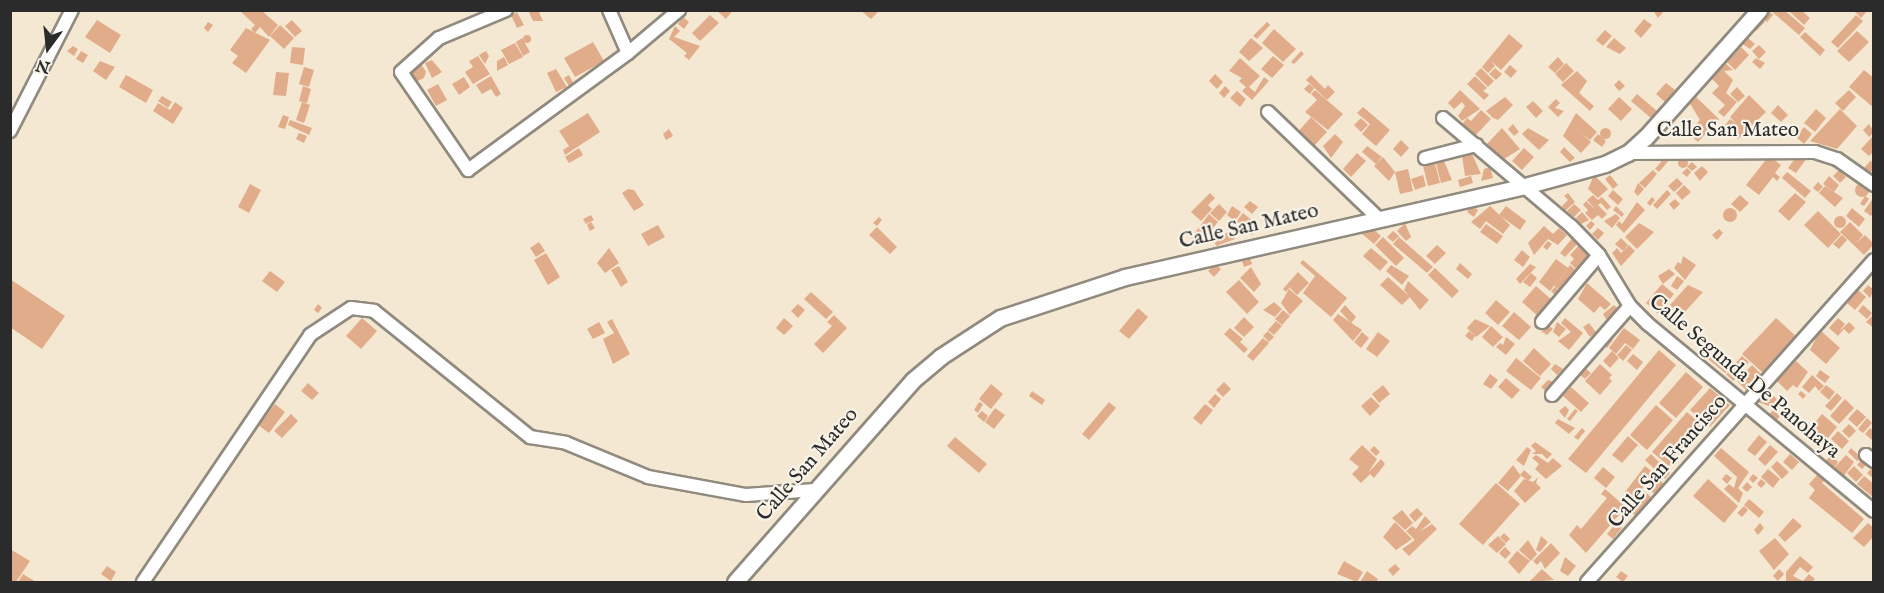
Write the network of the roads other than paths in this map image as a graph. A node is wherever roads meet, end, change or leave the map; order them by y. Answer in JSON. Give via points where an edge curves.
{"nodes":[{"id":1,"x":72,"y":10,"type":"edge"},
{"id":2,"x":506,"y":10,"type":"edge"},
{"id":3,"x":609,"y":10,"type":"edge"},
{"id":4,"x":679,"y":10,"type":"edge"},
{"id":5,"x":1759,"y":10,"type":"edge"},
{"id":6,"x":627,"y":53,"type":"junction"},
{"id":7,"x":1268,"y":112,"type":"dead end"},
{"id":8,"x":1443,"y":118,"type":"dead end"},
{"id":9,"x":10,"y":132,"type":"edge"},
{"id":10,"x":1476,"y":145,"type":"junction"},
{"id":11,"x":1628,"y":153,"type":"junction"},
{"id":12,"x":1425,"y":158,"type":"dead end"},
{"id":13,"x":1874,"y":185,"type":"edge"},
{"id":14,"x":1525,"y":186,"type":"junction"},
{"id":15,"x":1378,"y":218,"type":"junction"},
{"id":16,"x":1599,"y":255,"type":"junction"},
{"id":17,"x":1874,"y":260,"type":"edge"},
{"id":18,"x":1630,"y":306,"type":"junction"},
{"id":19,"x":1542,"y":322,"type":"dead end"},
{"id":20,"x":1552,"y":394,"type":"dead end"},
{"id":21,"x":1745,"y":404,"type":"junction"},
{"id":22,"x":814,"y":490,"type":"junction"},
{"id":23,"x":1874,"y":511,"type":"edge"},
{"id":24,"x":142,"y":582,"type":"edge"},
{"id":25,"x":735,"y":582,"type":"edge"},
{"id":26,"x":1587,"y":582,"type":"edge"}],
"edges":[{"from":1,"to":9,"type":"street"},
{"from":2,"to":6,"type":"street","via":[[439,38],[401,72],[468,170]]},
{"from":3,"to":6,"type":"street"},
{"from":4,"to":6,"type":"street"},
{"from":5,"to":11,"type":"street"},
{"from":7,"to":15,"type":"street"},
{"from":8,"to":10,"type":"street","name":"Calle Segunda De Panohaya"},
{"from":10,"to":12,"type":"street"},
{"from":10,"to":14,"type":"street","name":"Calle Segunda De Panohaya"},
{"from":11,"to":13,"type":"street","name":"Calle San Mateo","via":[[1815,152],[1837,159]]},
{"from":11,"to":14,"type":"street","name":"Calle San Mateo","via":[[1605,164]]},
{"from":14,"to":15,"type":"street","name":"Calle San Mateo"},
{"from":14,"to":16,"type":"street","name":"Calle Segunda De Panohaya"},
{"from":15,"to":22,"type":"street","name":"Calle San Mateo","via":[[1125,277],[1000,318],[940,357],[913,380]]},
{"from":16,"to":18,"type":"street","name":"Calle Segunda De Panohaya"},
{"from":16,"to":19,"type":"street"},
{"from":17,"to":21,"type":"street","name":"Calle San Francisco"},
{"from":18,"to":20,"type":"street"},
{"from":18,"to":21,"type":"street","name":"Calle Segunda De Panohaya"},
{"from":21,"to":23,"type":"street","name":"Calle Segunda De Panohaya"},
{"from":21,"to":26,"type":"street","name":"Calle San Francisco"},
{"from":22,"to":24,"type":"street","via":[[746,495],[648,477],[566,443],[530,437],[374,311],[351,308],[310,335]]},
{"from":22,"to":25,"type":"street","name":"Calle San Mateo"}]}
